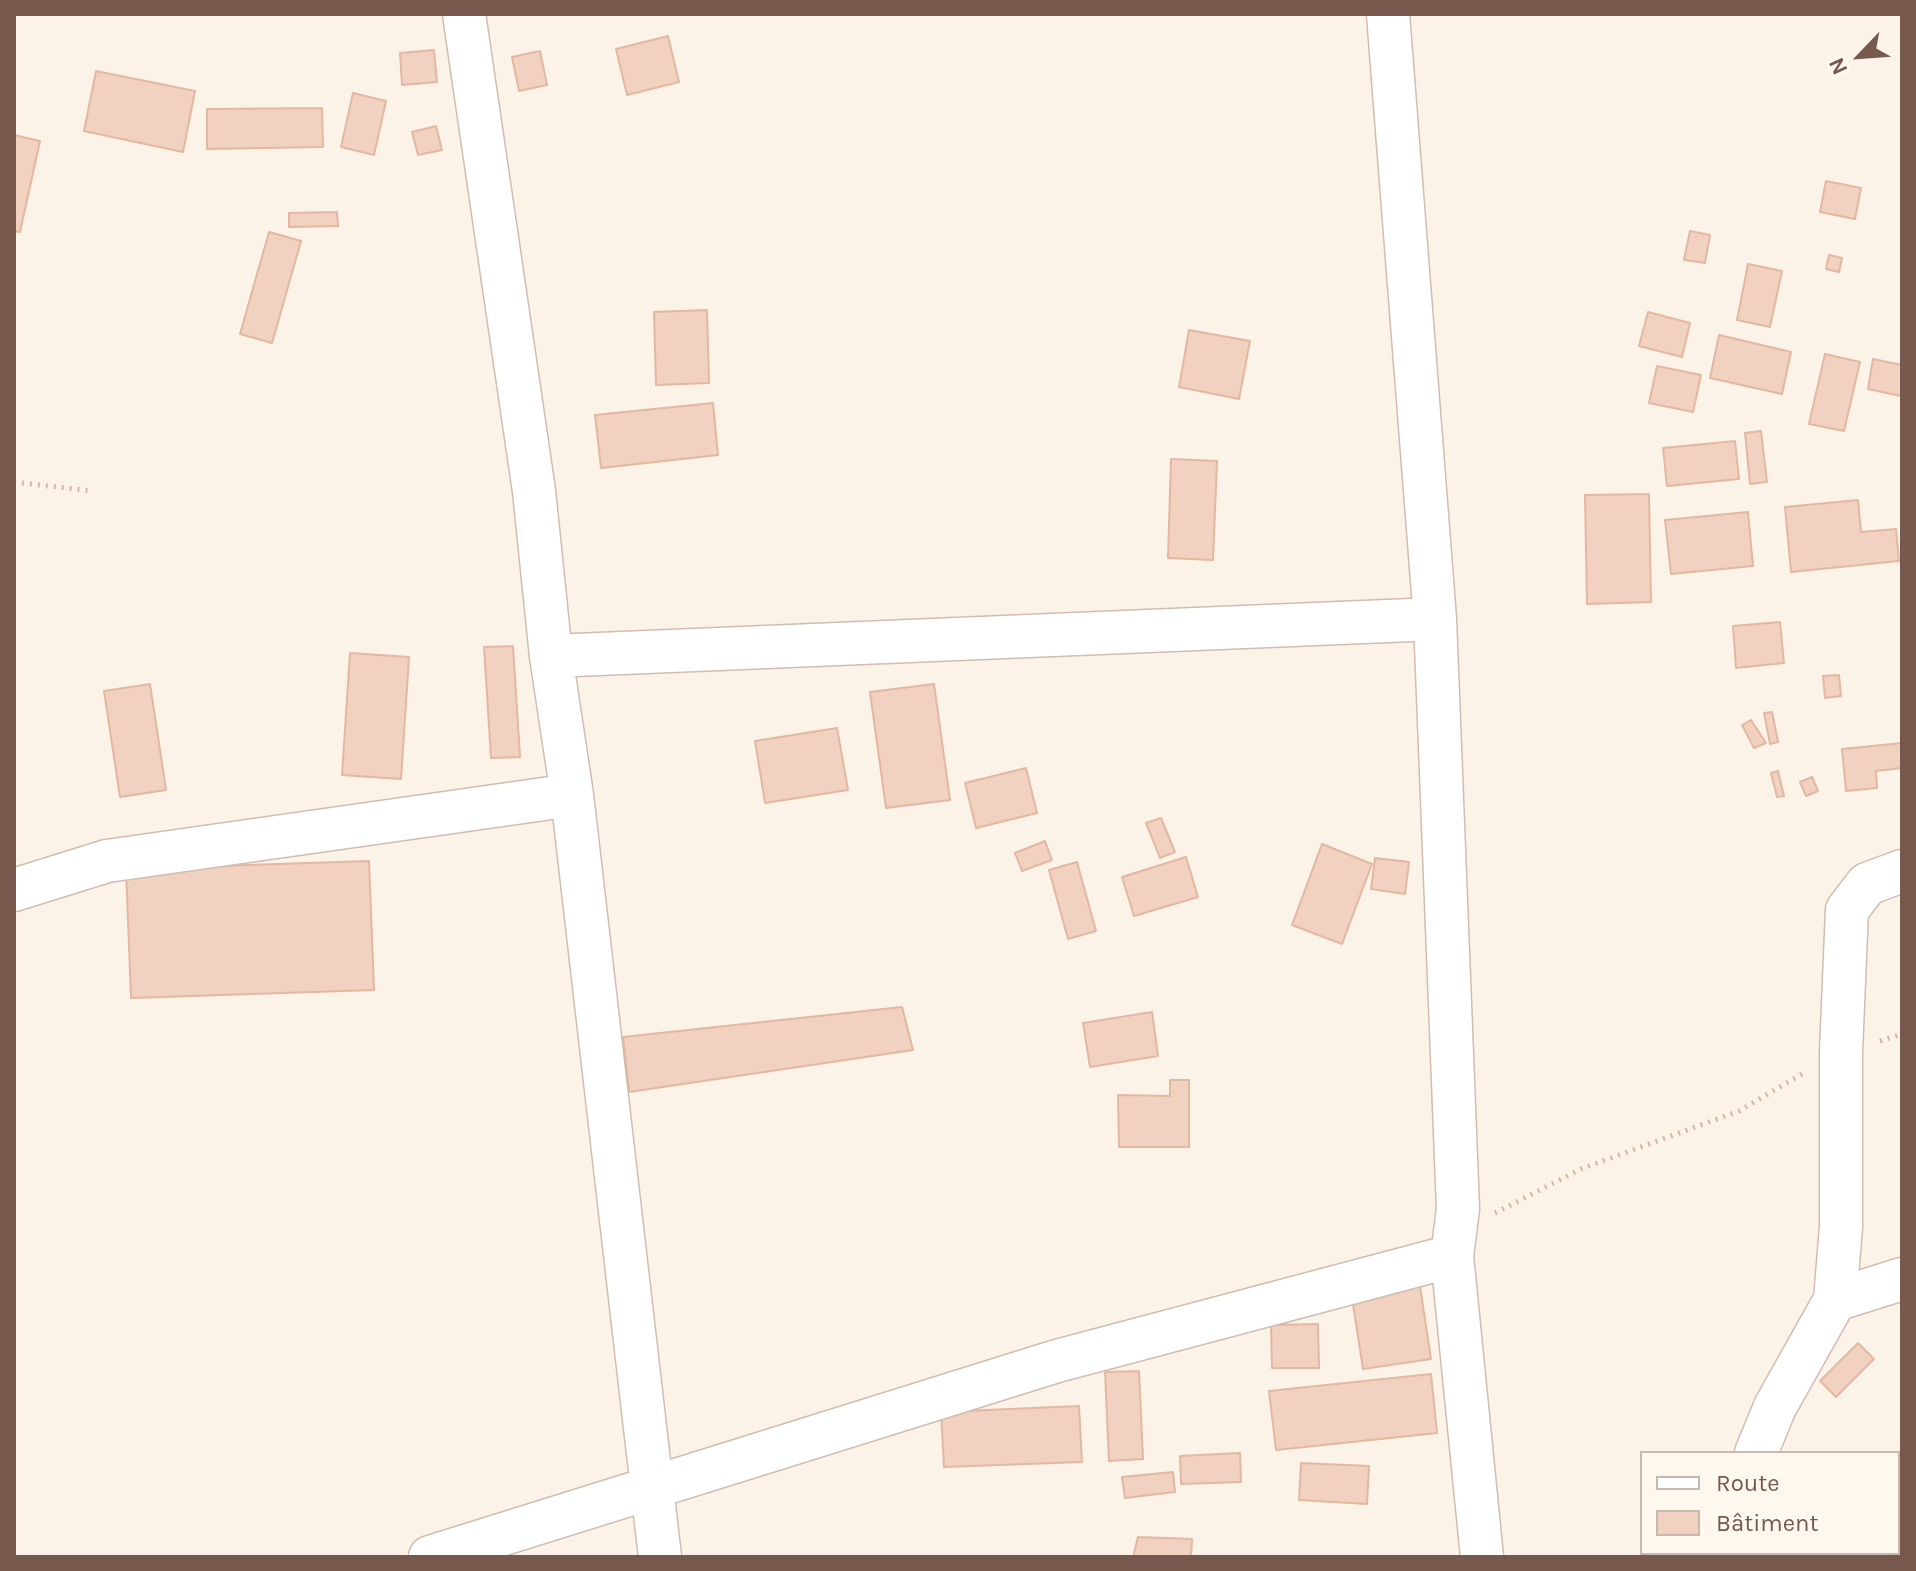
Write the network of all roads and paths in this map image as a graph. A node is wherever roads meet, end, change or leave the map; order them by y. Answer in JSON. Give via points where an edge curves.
{"nodes":[{"id":1,"x":464,"y":14,"type":"edge"},
{"id":2,"x":1388,"y":14,"type":"edge"},
{"id":3,"x":14,"y":482,"type":"edge"},
{"id":4,"x":92,"y":491,"type":"dead end"},
{"id":5,"x":1435,"y":619,"type":"junction"},
{"id":6,"x":551,"y":656,"type":"junction"},
{"id":7,"x":572,"y":795,"type":"junction"},
{"id":8,"x":1902,"y":871,"type":"edge"},
{"id":9,"x":14,"y":890,"type":"edge"},
{"id":10,"x":1902,"y":1034,"type":"edge"},
{"id":11,"x":1841,"y":1052,"type":"junction"},
{"id":12,"x":1458,"y":1209,"type":"junction"},
{"id":13,"x":1452,"y":1256,"type":"junction"},
{"id":14,"x":1902,"y":1279,"type":"edge"},
{"id":15,"x":1835,"y":1300,"type":"junction"},
{"id":16,"x":1757,"y":1451,"type":"edge"},
{"id":17,"x":652,"y":1488,"type":"junction"},
{"id":18,"x":430,"y":1557,"type":"edge"},
{"id":19,"x":660,"y":1557,"type":"edge"},
{"id":20,"x":1482,"y":1557,"type":"edge"}],
"edges":[{"from":1,"to":6,"type":"street","via":[[534,491]]},
{"from":2,"to":5,"type":"street"},
{"from":3,"to":4,"type":"path"},
{"from":5,"to":6,"type":"street"},
{"from":5,"to":12,"type":"street"},
{"from":6,"to":7,"type":"street"},
{"from":7,"to":9,"type":"street","via":[[107,861]]},
{"from":7,"to":17,"type":"street"},
{"from":8,"to":11,"type":"street","via":[[1867,884],[1847,910]]},
{"from":10,"to":11,"type":"path"},
{"from":11,"to":12,"type":"path","via":[[1739,1111],[1581,1169],[1498,1213]]},
{"from":11,"to":15,"type":"street","via":[[1841,1227]]},
{"from":12,"to":13,"type":"street"},
{"from":13,"to":17,"type":"street","via":[[1057,1361]]},
{"from":13,"to":20,"type":"street"},
{"from":14,"to":15,"type":"street"},
{"from":15,"to":16,"type":"street","via":[[1775,1407]]},
{"from":17,"to":18,"type":"street"},
{"from":17,"to":19,"type":"street"}]}
